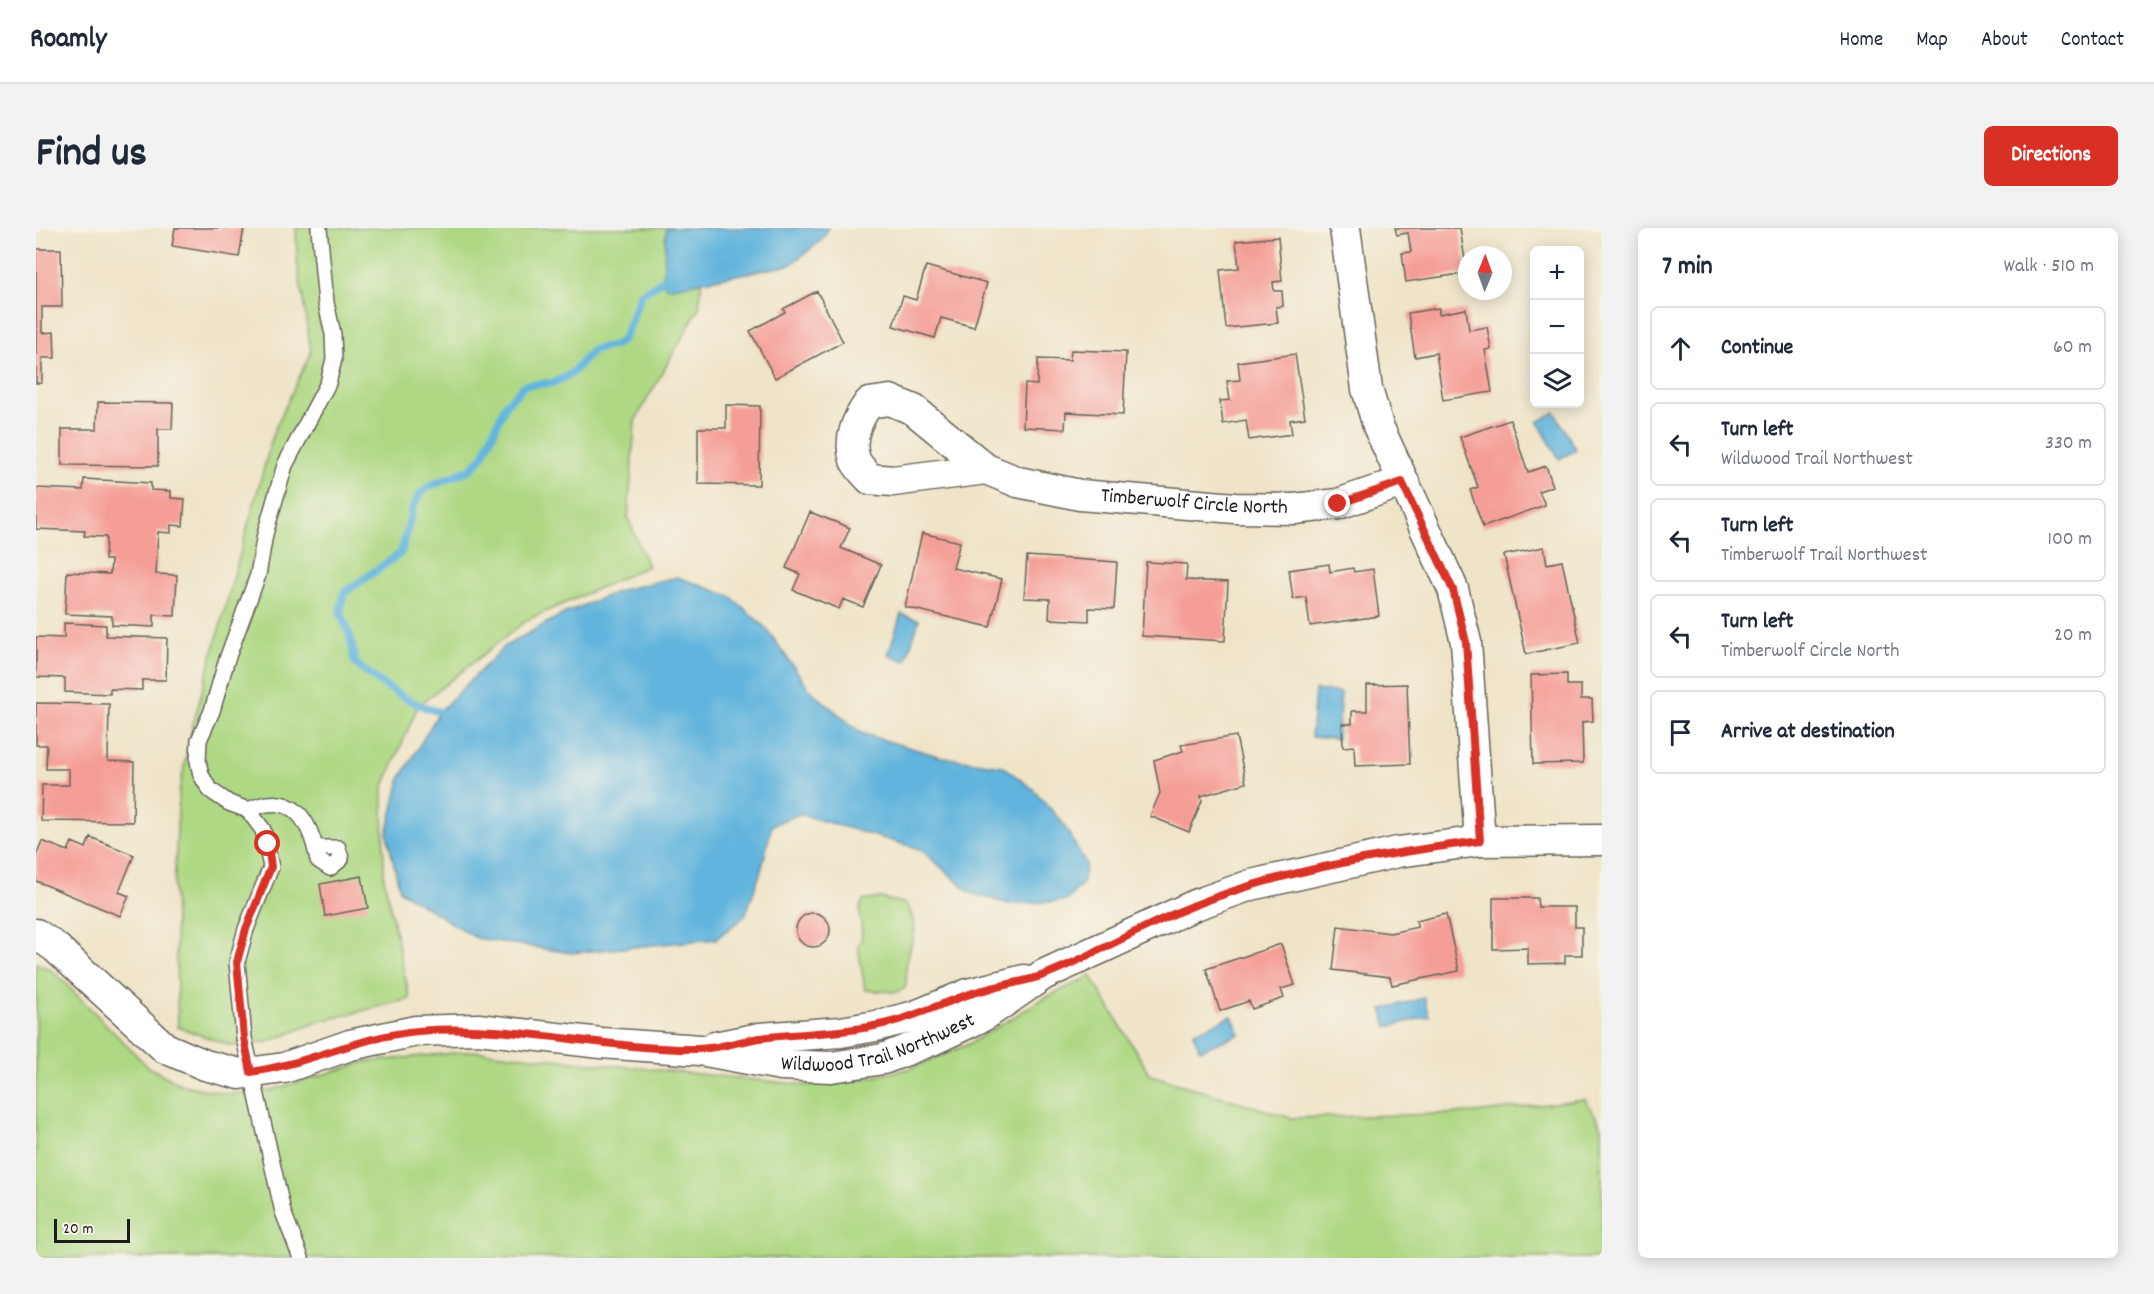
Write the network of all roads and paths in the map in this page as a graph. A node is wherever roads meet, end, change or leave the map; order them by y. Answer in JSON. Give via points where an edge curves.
{"nodes":[{"id":1,"x":318,"y":228,"type":"edge"},
{"id":2,"x":1345,"y":228,"type":"edge"},
{"id":3,"x":986,"y":470,"type":"dead end"},
{"id":4,"x":1402,"y":482,"type":"junction"},
{"id":5,"x":248,"y":810,"type":"junction"},
{"id":6,"x":1602,"y":840,"type":"edge"},
{"id":7,"x":1480,"y":841,"type":"junction"},
{"id":8,"x":315,"y":848,"type":"dead end"},
{"id":9,"x":36,"y":934,"type":"edge"},
{"id":10,"x":251,"y":1072,"type":"junction"},
{"id":11,"x":301,"y":1258,"type":"edge"}],
"edges":[{"from":1,"to":5,"type":"lane","via":[[334,359],[315,410],[285,465],[253,591],[199,740],[201,775],[210,790]]},
{"from":2,"to":4,"type":"street","via":[[1367,389]]},
{"from":3,"to":4,"type":"street","name":"Timberwolf Circle North","via":[[1018,482],[1080,495],[1235,508],[1294,509],[1338,504]]},
{"from":4,"to":7,"type":"street","via":[[1453,590],[1466,642]]},
{"from":5,"to":8,"type":"lane","via":[[276,802],[292,807],[305,820]]},
{"from":5,"to":10,"type":"lane","via":[[263,830],[271,867],[237,962]]},
{"from":6,"to":7,"type":"street","name":"Wildwood Trail Northwest"},
{"from":7,"to":10,"type":"street","name":"Wildwood Trail Northwest","via":[[1398,852],[1251,885],[1184,910],[1043,975],[968,994],[915,1016],[876,1026],[760,1038],[700,1050],[478,1029],[416,1031],[350,1045],[284,1068]]},
{"from":9,"to":10,"type":"street","name":"Wildwood Trail Northwest","via":[[165,1048],[205,1065],[240,1074]]},
{"from":10,"to":11,"type":"lane","via":[[283,1212]]}]}
